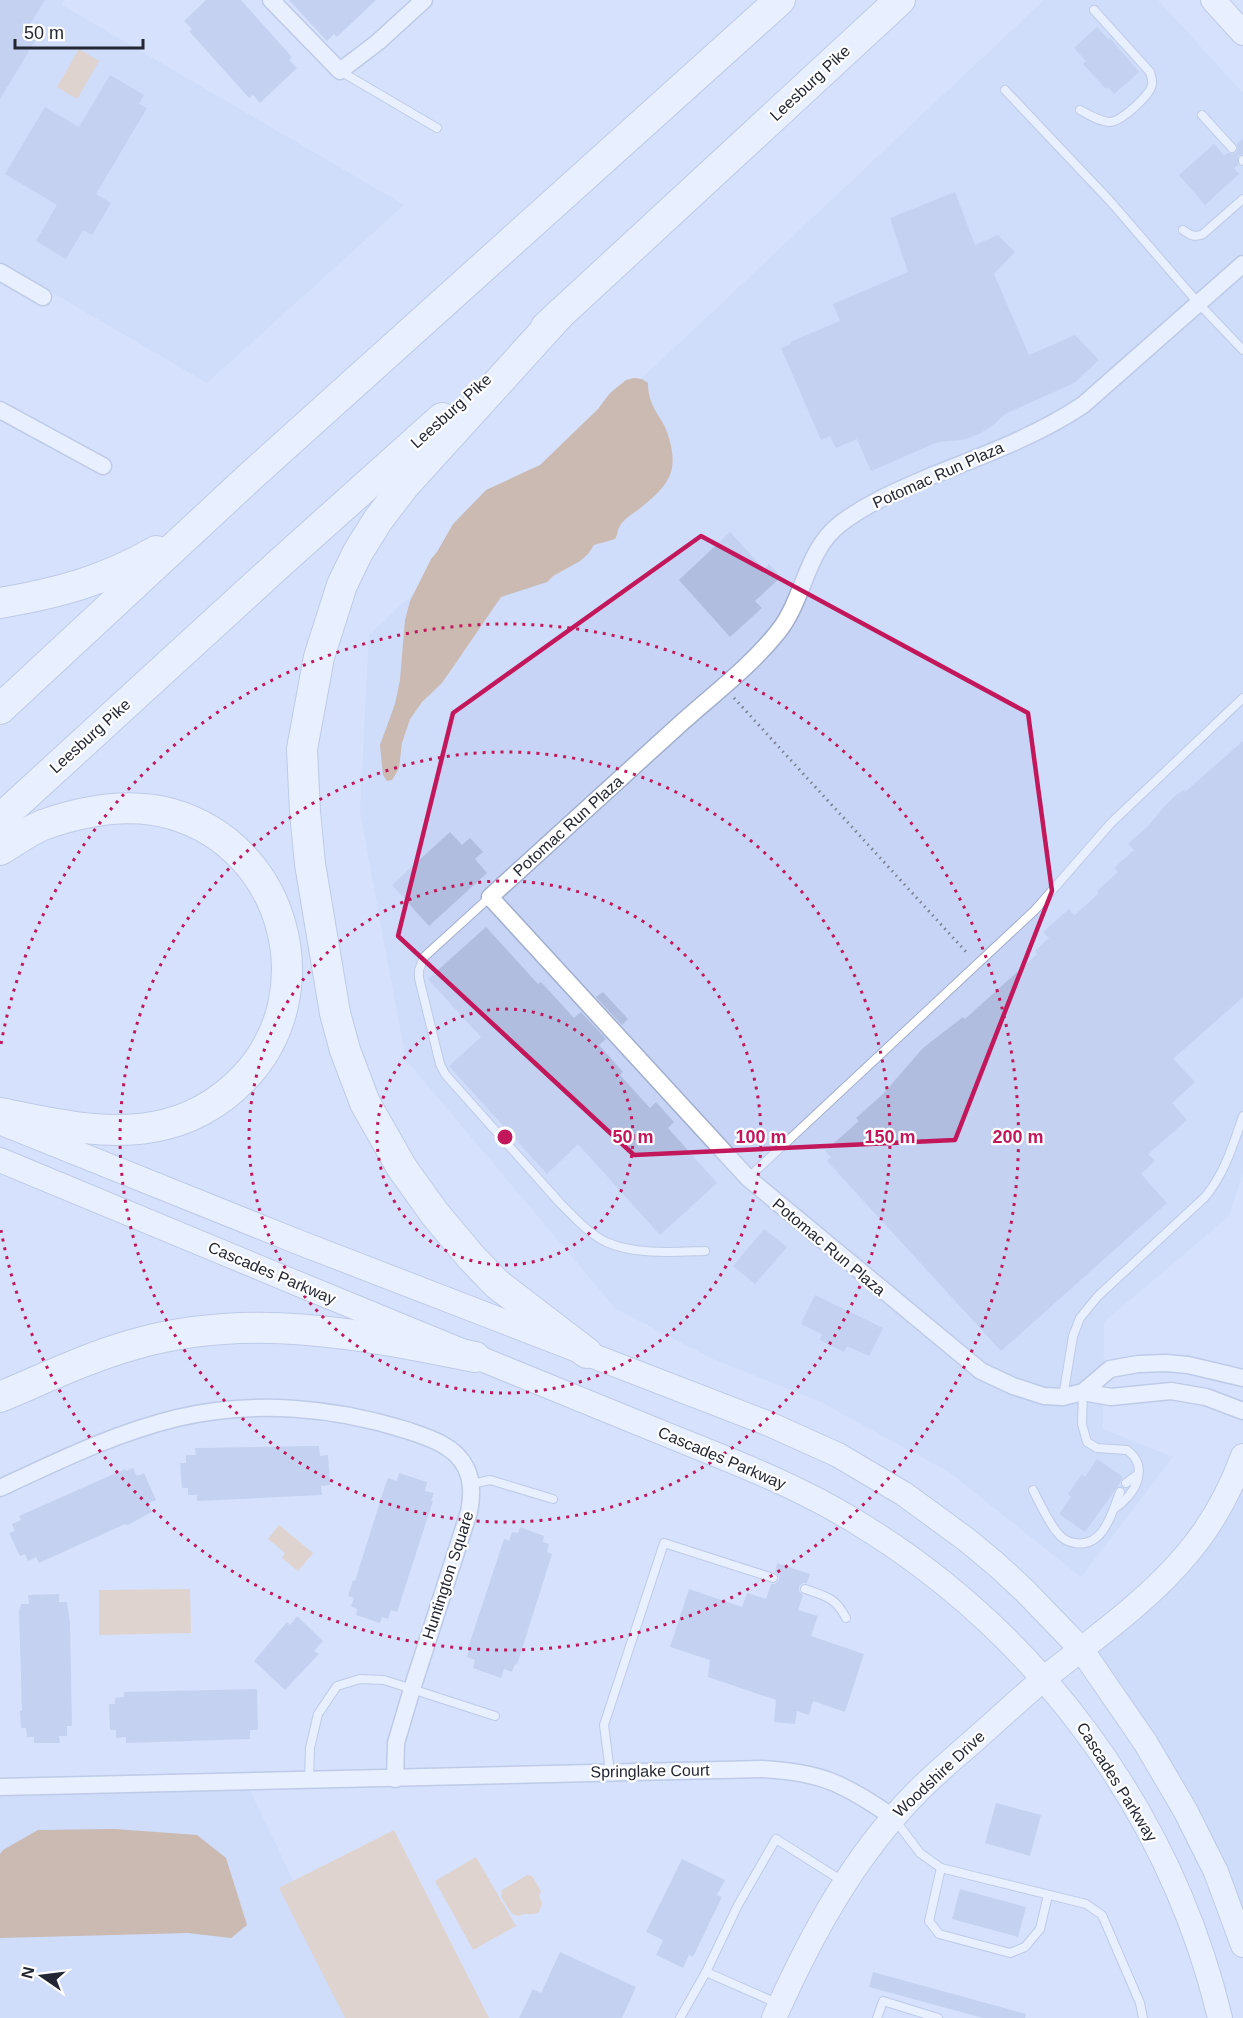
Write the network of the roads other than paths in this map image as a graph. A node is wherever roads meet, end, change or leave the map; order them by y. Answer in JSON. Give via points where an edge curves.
{"nodes":[{"id":1,"x":271,"y":0,"type":"edge"},
{"id":2,"x":424,"y":0,"type":"edge"},
{"id":3,"x":780,"y":0,"type":"edge"},
{"id":4,"x":900,"y":0,"type":"edge"},
{"id":5,"x":1213,"y":0,"type":"edge"},
{"id":6,"x":1094,"y":10,"type":"dead end"},
{"id":7,"x":1243,"y":33,"type":"edge"},
{"id":8,"x":340,"y":71,"type":"junction"},
{"id":9,"x":1005,"y":90,"type":"dead end"},
{"id":10,"x":1080,"y":110,"type":"dead end"},
{"id":11,"x":1202,"y":115,"type":"dead end"},
{"id":12,"x":437,"y":128,"type":"dead end"},
{"id":13,"x":1232,"y":148,"type":"dead end"},
{"id":14,"x":1243,"y":199,"type":"edge"},
{"id":15,"x":1183,"y":230,"type":"dead end"},
{"id":16,"x":1243,"y":264,"type":"edge"},
{"id":17,"x":0,"y":272,"type":"edge"},
{"id":18,"x":43,"y":297,"type":"dead end"},
{"id":19,"x":1199,"y":303,"type":"junction"},
{"id":20,"x":561,"y":313,"type":"junction"},
{"id":21,"x":1243,"y":350,"type":"edge"},
{"id":22,"x":0,"y":410,"type":"edge"},
{"id":23,"x":103,"y":466,"type":"dead end"},
{"id":24,"x":252,"y":475,"type":"junction"},
{"id":25,"x":0,"y":603,"type":"edge"},
{"id":26,"x":1243,"y":698,"type":"edge"},
{"id":27,"x":0,"y":709,"type":"edge"},
{"id":28,"x":0,"y":819,"type":"edge"},
{"id":29,"x":0,"y":850,"type":"edge"},
{"id":30,"x":489,"y":897,"type":"junction"},
{"id":31,"x":0,"y":1113,"type":"edge"},
{"id":32,"x":1243,"y":1116,"type":"edge"},
{"id":33,"x":0,"y":1122,"type":"edge"},
{"id":34,"x":0,"y":1160,"type":"edge"},
{"id":35,"x":748,"y":1178,"type":"junction"},
{"id":36,"x":705,"y":1251,"type":"dead end"},
{"id":37,"x":588,"y":1353,"type":"junction"},
{"id":38,"x":475,"y":1357,"type":"junction"},
{"id":39,"x":1243,"y":1378,"type":"edge"},
{"id":40,"x":1083,"y":1392,"type":"junction"},
{"id":41,"x":1063,"y":1396,"type":"junction"},
{"id":42,"x":0,"y":1397,"type":"edge"},
{"id":43,"x":1243,"y":1411,"type":"edge"},
{"id":44,"x":1243,"y":1457,"type":"edge"},
{"id":45,"x":1137,"y":1475,"type":"junction"},
{"id":46,"x":1126,"y":1483,"type":"dead end"},
{"id":47,"x":471,"y":1484,"type":"junction"},
{"id":48,"x":0,"y":1488,"type":"edge"},
{"id":49,"x":1033,"y":1490,"type":"dead end"},
{"id":50,"x":1120,"y":1492,"type":"dead end"},
{"id":51,"x":554,"y":1499,"type":"dead end"},
{"id":52,"x":1115,"y":1508,"type":"junction"},
{"id":53,"x":772,"y":1578,"type":"dead end"},
{"id":54,"x":805,"y":1589,"type":"dead end"},
{"id":55,"x":846,"y":1618,"type":"dead end"},
{"id":56,"x":1081,"y":1649,"type":"junction"},
{"id":57,"x":1044,"y":1678,"type":"junction"},
{"id":58,"x":412,"y":1689,"type":"junction"},
{"id":59,"x":495,"y":1716,"type":"dead end"},
{"id":60,"x":610,"y":1772,"type":"junction"},
{"id":61,"x":395,"y":1779,"type":"junction"},
{"id":62,"x":309,"y":1781,"type":"junction"},
{"id":63,"x":0,"y":1787,"type":"edge"},
{"id":64,"x":893,"y":1818,"type":"junction"},
{"id":65,"x":941,"y":1868,"type":"junction"},
{"id":66,"x":844,"y":1883,"type":"junction"},
{"id":67,"x":1048,"y":1895,"type":"junction"},
{"id":68,"x":1243,"y":1945,"type":"edge"},
{"id":69,"x":706,"y":1972,"type":"junction"},
{"id":70,"x":777,"y":2011,"type":"edge"},
{"id":71,"x":680,"y":2018,"type":"edge"},
{"id":72,"x":877,"y":2018,"type":"edge"},
{"id":73,"x":938,"y":2018,"type":"edge"},
{"id":74,"x":1143,"y":2018,"type":"edge"},
{"id":75,"x":1220,"y":2018,"type":"edge"}],
"edges":[{"from":1,"to":8,"type":"street"},
{"from":2,"to":8,"type":"street"},
{"from":3,"to":24,"type":"highway"},
{"from":4,"to":20,"type":"highway","name":"Leesburg Pike"},
{"from":5,"to":7,"type":"main road"},
{"from":6,"to":10,"type":"lane","via":[[1150,72],[1153,82],[1149,93],[1120,119],[1110,122]]},
{"from":8,"to":12,"type":"lane"},
{"from":9,"to":19,"type":"lane"},
{"from":11,"to":13,"type":"lane"},
{"from":14,"to":15,"type":"lane","via":[[1203,234],[1192,236]]},
{"from":16,"to":19,"type":"street","name":"Potomac Run Plaza"},
{"from":17,"to":18,"type":"street"},
{"from":19,"to":21,"type":"lane"},
{"from":19,"to":30,"type":"street","name":"Potomac Run Plaza","via":[[1083,405],[1059,421],[882,496],[840,525],[826,537],[778,632]]},
{"from":20,"to":28,"type":"highway","name":"Leesburg Pike"},
{"from":20,"to":37,"type":"highway","via":[[404,486],[358,552],[342,585],[319,657],[302,749],[310,864],[335,1012],[365,1103],[402,1168],[471,1257],[497,1284]]},
{"from":22,"to":23,"type":"street"},
{"from":24,"to":25,"type":"highway","via":[[195,527],[147,556],[88,583]]},
{"from":24,"to":27,"type":"highway"},
{"from":26,"to":35,"type":"lane","via":[[1111,823],[1035,910]]},
{"from":29,"to":31,"type":"highway","via":[[41,826],[99,810],[136,808],[191,821],[230,846],[262,881],[281,923],[288,970],[283,1007],[260,1058],[236,1087],[197,1113],[170,1123],[127,1130],[73,1127]]},
{"from":30,"to":35,"type":"street","name":"Potomac Run Plaza"},
{"from":30,"to":36,"type":"lane","via":[[421,963],[419,978],[445,1074],[560,1203],[595,1236],[635,1249]]},
{"from":32,"to":41,"type":"lane","via":[[1216,1185],[1098,1296],[1080,1318],[1073,1336]]},
{"from":33,"to":37,"type":"main road"},
{"from":34,"to":38,"type":"main road","name":"Cascades Parkway"},
{"from":35,"to":41,"type":"street","name":"Potomac Run Plaza","via":[[969,1364],[1021,1389],[1044,1396]]},
{"from":37,"to":56,"type":"main road","via":[[767,1423],[871,1474],[967,1540],[1025,1591]]},
{"from":38,"to":42,"type":"highway","via":[[334,1331],[240,1328],[133,1344]]},
{"from":38,"to":57,"type":"main road","name":"Cascades Parkway","via":[[746,1466],[851,1519],[976,1610]]},
{"from":39,"to":40,"type":"street","name":"Potomac Run Plaza","via":[[1166,1362],[1138,1364],[1110,1369]]},
{"from":40,"to":41,"type":"street","name":"Potomac Run Plaza"},
{"from":40,"to":43,"type":"street","name":"Potomac Run Plaza","via":[[1111,1397],[1183,1392]]},
{"from":40,"to":45,"type":"lane","via":[[1084,1438],[1093,1447],[1131,1453],[1137,1462]]},
{"from":44,"to":56,"type":"main road","name":"Woodshire Drive","via":[[1221,1505],[1187,1554],[1144,1598]]},
{"from":45,"to":46,"type":"lane"},
{"from":45,"to":52,"type":"lane","via":[[1137,1486]]},
{"from":47,"to":48,"type":"street","via":[[466,1467],[454,1452],[421,1435],[348,1415],[249,1408],[137,1428]]},
{"from":47,"to":51,"type":"lane","via":[[490,1480]]},
{"from":47,"to":58,"type":"street","name":"Huntington Square","via":[[469,1512]]},
{"from":49,"to":52,"type":"lane","via":[[1057,1532],[1073,1543],[1084,1544],[1100,1536]]},
{"from":50,"to":52,"type":"lane"},
{"from":53,"to":60,"type":"lane","via":[[664,1543],[604,1725]]},
{"from":54,"to":55,"type":"lane","via":[[832,1598]]},
{"from":56,"to":57,"type":"main road","name":"Woodshire Drive"},
{"from":56,"to":68,"type":"main road","via":[[1145,1742],[1185,1810],[1216,1872]]},
{"from":57,"to":64,"type":"main road","name":"Woodshire Drive"},
{"from":57,"to":75,"type":"main road","name":"Cascades Parkway","via":[[1105,1756],[1157,1846],[1193,1929]]},
{"from":58,"to":59,"type":"lane"},
{"from":58,"to":61,"type":"street","name":"Huntington Square","via":[[396,1743]]},
{"from":58,"to":62,"type":"lane","via":[[384,1680],[360,1679],[337,1686],[318,1714],[310,1748]]},
{"from":60,"to":61,"type":"street","name":"Springlake Court"},
{"from":60,"to":64,"type":"street","name":"Springlake Court","via":[[790,1770],[840,1784]]},
{"from":61,"to":62,"type":"street"},
{"from":62,"to":63,"type":"street"},
{"from":64,"to":65,"type":"lane","via":[[920,1852]]},
{"from":64,"to":66,"type":"main road","name":"Woodshire Drive"},
{"from":65,"to":67,"type":"lane"},
{"from":65,"to":67,"type":"lane","via":[[929,1922],[939,1934],[1010,1953],[1025,1947],[1040,1929]]},
{"from":66,"to":69,"type":"lane","via":[[776,1839]]},
{"from":66,"to":70,"type":"main road","name":"Woodshire Drive","via":[[798,1964]]},
{"from":67,"to":74,"type":"lane","via":[[1086,1904],[1102,1915],[1140,2002]]},
{"from":69,"to":70,"type":"lane"},
{"from":69,"to":71,"type":"lane"},
{"from":72,"to":73,"type":"lane","via":[[883,2001]]}]}
